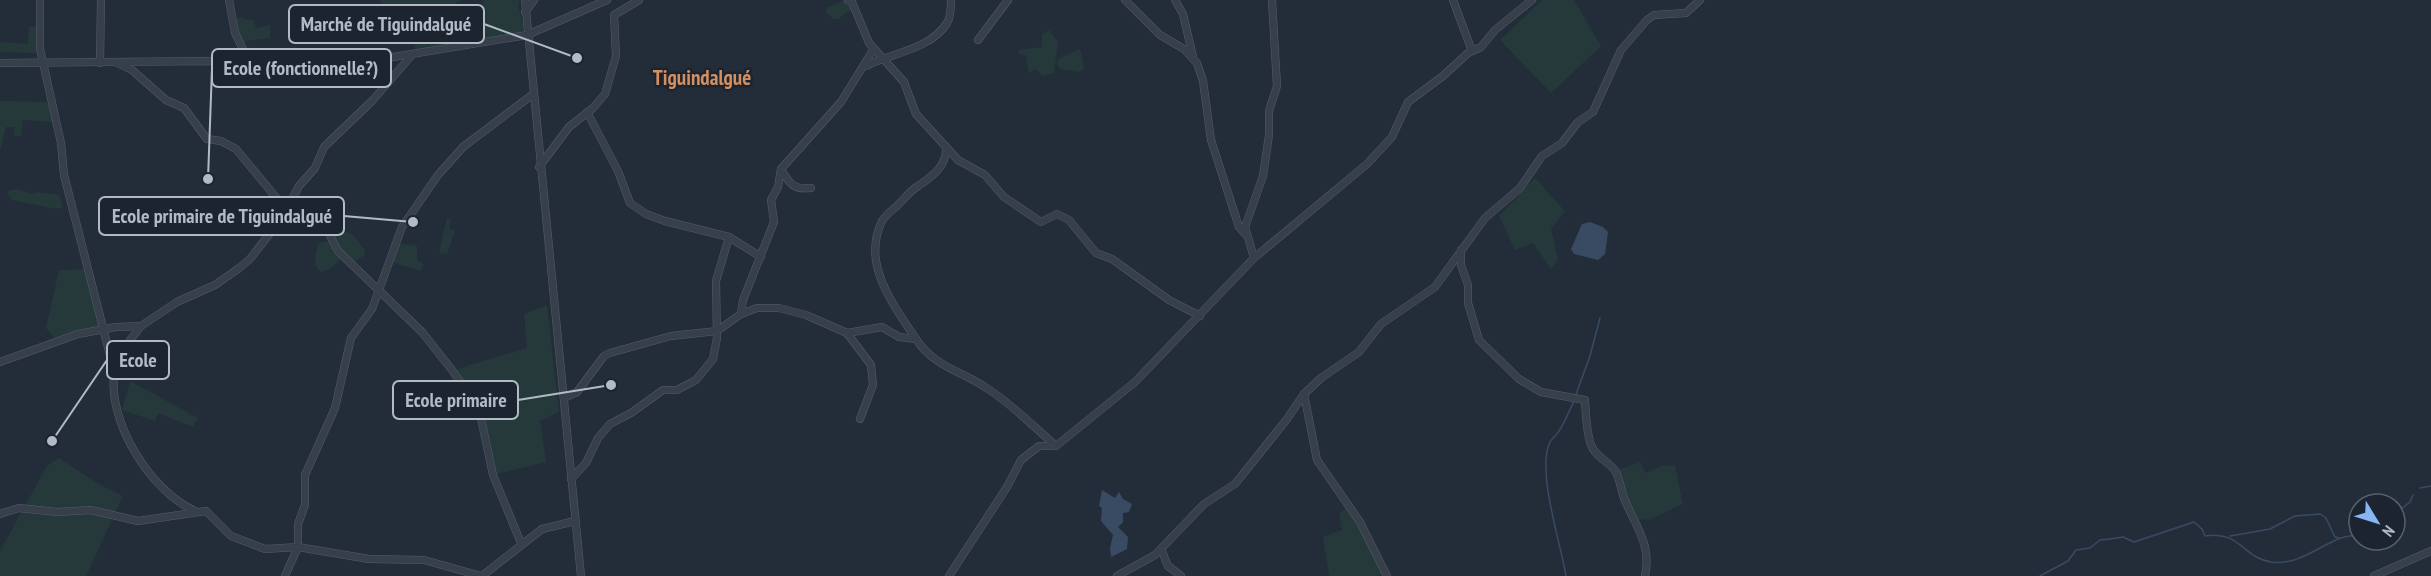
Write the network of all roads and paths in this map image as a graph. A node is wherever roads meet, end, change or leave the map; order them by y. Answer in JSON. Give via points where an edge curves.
{"nodes":[{"id":1,"x":40,"y":0,"type":"edge"},
{"id":2,"x":101,"y":0,"type":"edge"},
{"id":3,"x":229,"y":0,"type":"edge"},
{"id":4,"x":525,"y":0,"type":"edge"},
{"id":5,"x":534,"y":0,"type":"edge"},
{"id":6,"x":607,"y":0,"type":"edge"},
{"id":7,"x":639,"y":0,"type":"edge"},
{"id":8,"x":848,"y":0,"type":"edge"},
{"id":9,"x":951,"y":0,"type":"edge"},
{"id":10,"x":1008,"y":0,"type":"edge"},
{"id":11,"x":1125,"y":0,"type":"edge"},
{"id":12,"x":1174,"y":0,"type":"edge"},
{"id":13,"x":1272,"y":0,"type":"edge"},
{"id":14,"x":1453,"y":0,"type":"edge"},
{"id":15,"x":1532,"y":0,"type":"edge"},
{"id":16,"x":1700,"y":0,"type":"edge"},
{"id":17,"x":525,"y":12,"type":"junction"},
{"id":18,"x":527,"y":35,"type":"junction"},
{"id":19,"x":978,"y":40,"type":"dead end"},
{"id":20,"x":873,"y":50,"type":"junction"},
{"id":21,"x":1472,"y":51,"type":"junction"},
{"id":22,"x":411,"y":56,"type":"junction"},
{"id":23,"x":1193,"y":57,"type":"junction"},
{"id":24,"x":881,"y":59,"type":"junction"},
{"id":25,"x":115,"y":62,"type":"junction"},
{"id":26,"x":0,"y":63,"type":"edge"},
{"id":27,"x":42,"y":63,"type":"junction"},
{"id":28,"x":100,"y":63,"type":"junction"},
{"id":29,"x":866,"y":66,"type":"junction"},
{"id":30,"x":252,"y":67,"type":"junction"},
{"id":31,"x":532,"y":95,"type":"junction"},
{"id":32,"x":587,"y":112,"type":"junction"},
{"id":33,"x":946,"y":147,"type":"junction"},
{"id":34,"x":540,"y":167,"type":"junction"},
{"id":35,"x":782,"y":169,"type":"junction"},
{"id":36,"x":811,"y":188,"type":"dead end"},
{"id":37,"x":289,"y":206,"type":"junction"},
{"id":38,"x":1245,"y":234,"type":"junction"},
{"id":39,"x":729,"y":237,"type":"junction"},
{"id":40,"x":1461,"y":250,"type":"junction"},
{"id":41,"x":761,"y":257,"type":"junction"},
{"id":42,"x":1254,"y":258,"type":"junction"},
{"id":43,"x":380,"y":288,"type":"junction"},
{"id":44,"x":741,"y":314,"type":"junction"},
{"id":45,"x":1200,"y":316,"type":"junction"},
{"id":46,"x":141,"y":326,"type":"junction"},
{"id":47,"x":104,"y":329,"type":"junction"},
{"id":48,"x":717,"y":331,"type":"junction"},
{"id":49,"x":847,"y":333,"type":"junction"},
{"id":50,"x":916,"y":339,"type":"junction"},
{"id":51,"x":0,"y":362,"type":"edge"},
{"id":52,"x":114,"y":371,"type":"junction"},
{"id":53,"x":1304,"y":394,"type":"junction"},
{"id":54,"x":564,"y":398,"type":"junction"},
{"id":55,"x":860,"y":419,"type":"dead end"},
{"id":56,"x":1056,"y":446,"type":"junction"},
{"id":57,"x":571,"y":479,"type":"junction"},
{"id":58,"x":197,"y":512,"type":"junction"},
{"id":59,"x":0,"y":514,"type":"edge"},
{"id":60,"x":575,"y":521,"type":"junction"},
{"id":61,"x":521,"y":543,"type":"junction"},
{"id":62,"x":298,"y":547,"type":"junction"},
{"id":63,"x":1161,"y":549,"type":"junction"},
{"id":64,"x":2431,"y":551,"type":"edge"},
{"id":65,"x":285,"y":576,"type":"edge"},
{"id":66,"x":481,"y":576,"type":"edge"},
{"id":67,"x":581,"y":576,"type":"edge"},
{"id":68,"x":950,"y":576,"type":"edge"},
{"id":69,"x":1117,"y":576,"type":"edge"},
{"id":70,"x":1181,"y":576,"type":"edge"},
{"id":71,"x":1387,"y":576,"type":"edge"},
{"id":72,"x":1645,"y":576,"type":"edge"},
{"id":73,"x":2374,"y":576,"type":"edge"}],
"edges":[{"from":1,"to":27,"type":"street"},
{"from":2,"to":28,"type":"street"},
{"from":3,"to":30,"type":"street","via":[[235,33]]},
{"from":4,"to":17,"type":"street"},
{"from":5,"to":17,"type":"street"},
{"from":6,"to":18,"type":"street"},
{"from":7,"to":32,"type":"street","via":[[614,15],[614,66],[605,94]]},
{"from":8,"to":20,"type":"street"},
{"from":9,"to":24,"type":"street","via":[[948,21],[940,30],[900,54]]},
{"from":10,"to":19,"type":"street"},
{"from":11,"to":23,"type":"street","via":[[1160,35]]},
{"from":12,"to":23,"type":"street","via":[[1183,14]]},
{"from":13,"to":38,"type":"street","via":[[1276,86],[1269,111],[1263,176]]},
{"from":14,"to":21,"type":"street"},
{"from":15,"to":21,"type":"street"},
{"from":16,"to":40,"type":"street","via":[[1686,14],[1654,15],[1647,20],[1621,50],[1593,112],[1578,122],[1562,143],[1542,156],[1520,188],[1485,218]]},
{"from":17,"to":18,"type":"street"},
{"from":18,"to":22,"type":"street"},
{"from":18,"to":31,"type":"street"},
{"from":20,"to":24,"type":"street"},
{"from":20,"to":29,"type":"street"},
{"from":21,"to":42,"type":"street","via":[[1408,102],[1392,137],[1358,172]]},
{"from":22,"to":30,"type":"street","via":[[293,69]]},
{"from":22,"to":37,"type":"street","via":[[324,147]]},
{"from":23,"to":38,"type":"street","via":[[1203,81],[1218,163],[1239,227]]},
{"from":24,"to":29,"type":"street"},
{"from":24,"to":33,"type":"street","via":[[903,80],[916,114]]},
{"from":25,"to":28,"type":"street"},
{"from":25,"to":30,"type":"street","via":[[214,61]]},
{"from":25,"to":37,"type":"street","via":[[131,69],[166,100],[184,108],[207,139],[236,149],[272,193]]},
{"from":26,"to":27,"type":"street"},
{"from":27,"to":28,"type":"street"},
{"from":27,"to":47,"type":"street","via":[[61,143],[66,184]]},
{"from":29,"to":35,"type":"street","via":[[841,102]]},
{"from":31,"to":34,"type":"street"},
{"from":31,"to":43,"type":"street","via":[[477,134],[438,175],[402,228]]},
{"from":32,"to":34,"type":"street","via":[[569,127]]},
{"from":32,"to":39,"type":"street","via":[[630,203],[665,221]]},
{"from":33,"to":45,"type":"street","via":[[1028,215],[1041,222],[1060,214],[1096,253],[1112,259],[1169,300]]},
{"from":33,"to":50,"type":"street","via":[[945,162],[934,175],[886,215],[874,247],[884,287]]},
{"from":34,"to":54,"type":"street"},
{"from":35,"to":36,"type":"street","via":[[789,184]]},
{"from":35,"to":41,"type":"street","via":[[771,200],[774,222]]},
{"from":37,"to":43,"type":"street","via":[[304,220],[324,227],[338,251]]},
{"from":37,"to":46,"type":"street","via":[[250,259],[238,269]]},
{"from":38,"to":42,"type":"street"},
{"from":39,"to":41,"type":"street"},
{"from":39,"to":48,"type":"street","via":[[716,281]]},
{"from":40,"to":53,"type":"street","via":[[1435,287],[1381,324],[1354,357]]},
{"from":40,"to":72,"type":"street","via":[[1468,303],[1479,340],[1520,379],[1541,392],[1585,400],[1592,447],[1615,471],[1643,536],[1648,556]]},
{"from":41,"to":44,"type":"street"},
{"from":42,"to":45,"type":"street"},
{"from":43,"to":61,"type":"street","via":[[422,332],[479,409],[493,475]]},
{"from":43,"to":62,"type":"street","via":[[351,338],[335,408],[304,475]]},
{"from":44,"to":48,"type":"street"},
{"from":44,"to":49,"type":"street","via":[[757,308],[779,309],[812,317]]},
{"from":45,"to":56,"type":"street","via":[[1134,382]]},
{"from":46,"to":47,"type":"street"},
{"from":46,"to":52,"type":"street","via":[[122,350]]},
{"from":47,"to":51,"type":"street","via":[[78,334]]},
{"from":47,"to":52,"type":"street"},
{"from":48,"to":54,"type":"street","via":[[671,336],[610,353],[577,392]]},
{"from":48,"to":57,"type":"street","via":[[713,359],[696,380],[677,390],[663,390],[610,424]]},
{"from":49,"to":50,"type":"street","via":[[882,327],[899,338]]},
{"from":49,"to":55,"type":"street","via":[[871,365],[874,379]]},
{"from":50,"to":56,"type":"street","via":[[939,364],[988,388]]},
{"from":52,"to":58,"type":"street","via":[[118,415],[138,458],[166,490]]},
{"from":53,"to":63,"type":"street","via":[[1235,484],[1204,504]]},
{"from":53,"to":71,"type":"street","via":[[1317,460],[1360,522]]},
{"from":54,"to":57,"type":"street"},
{"from":56,"to":68,"type":"street","via":[[1039,446],[1021,460]]},
{"from":57,"to":60,"type":"street"},
{"from":58,"to":59,"type":"street","via":[[138,521],[91,510],[19,508]]},
{"from":58,"to":62,"type":"street","via":[[206,511],[231,536],[265,549]]},
{"from":60,"to":61,"type":"street","via":[[549,525]]},
{"from":60,"to":67,"type":"street"},
{"from":61,"to":66,"type":"street"},
{"from":62,"to":65,"type":"street"},
{"from":62,"to":66,"type":"street","via":[[369,559],[424,560]]},
{"from":63,"to":69,"type":"street"},
{"from":63,"to":70,"type":"street","via":[[1168,566]]},
{"from":64,"to":73,"type":"street"}]}
